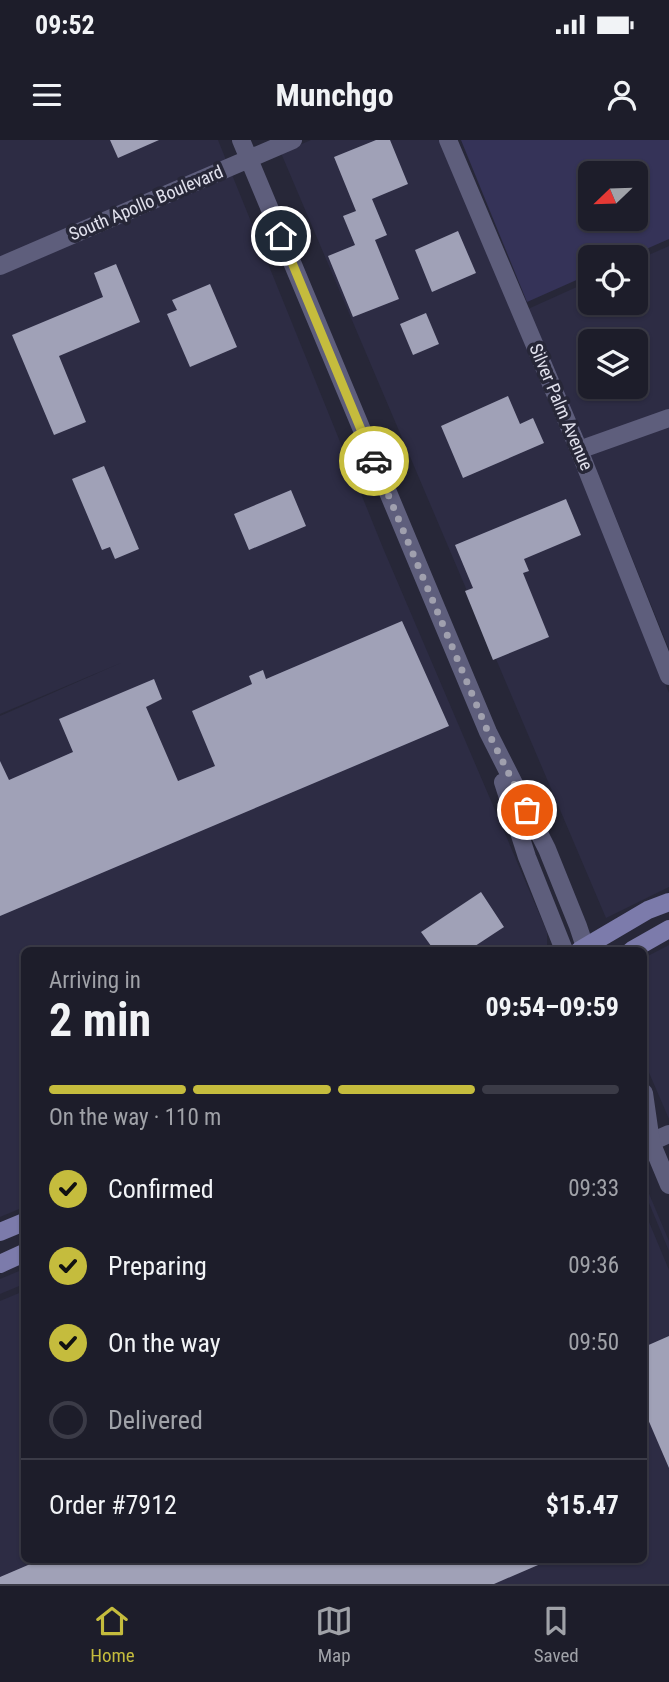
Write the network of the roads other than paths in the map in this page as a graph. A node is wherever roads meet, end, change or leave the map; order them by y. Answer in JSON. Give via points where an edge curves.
{"nodes":[{"id":1,"x":241,"y":140,"type":"edge"},
{"id":2,"x":293,"y":140,"type":"edge"},
{"id":3,"x":448,"y":140,"type":"edge"},
{"id":4,"x":248,"y":160,"type":"junction"},
{"id":5,"x":0,"y":265,"type":"edge"},
{"id":6,"x":669,"y":418,"type":"edge"},
{"id":7,"x":579,"y":450,"type":"junction"},
{"id":8,"x":669,"y":676,"type":"edge"},
{"id":9,"x":488,"y":732,"type":"junction"},
{"id":10,"x":669,"y":902,"type":"edge"},
{"id":11,"x":669,"y":929,"type":"edge"},
{"id":12,"x":563,"y":947,"type":"edge"},
{"id":13,"x":583,"y":947,"type":"edge"},
{"id":14,"x":586,"y":947,"type":"edge"},
{"id":15,"x":637,"y":947,"type":"edge"},
{"id":16,"x":669,"y":1134,"type":"edge"},
{"id":17,"x":648,"y":1137,"type":"edge"},
{"id":18,"x":669,"y":1185,"type":"edge"},
{"id":19,"x":21,"y":1223,"type":"edge"},
{"id":20,"x":0,"y":1232,"type":"edge"},
{"id":21,"x":21,"y":1254,"type":"edge"},
{"id":22,"x":0,"y":1264,"type":"edge"}],
"edges":[{"from":1,"to":4,"type":"street"},
{"from":2,"to":4,"type":"street","name":"South Apollo Boulevard"},
{"from":3,"to":7,"type":"street","name":"Silver Palm Avenue"},
{"from":4,"to":5,"type":"street","name":"South Apollo Boulevard"},
{"from":4,"to":9,"type":"street"},
{"from":6,"to":7,"type":"street"},
{"from":7,"to":8,"type":"street","name":"Silver Palm Avenue"},
{"from":9,"to":12,"type":"street","via":[[527,857]]},
{"from":9,"to":13,"type":"street","via":[[547,849]]},
{"from":10,"to":14,"type":"main road"},
{"from":11,"to":15,"type":"main road"},
{"from":16,"to":17,"type":"street"},
{"from":17,"to":18,"type":"street"},
{"from":19,"to":20,"type":"main road"},
{"from":21,"to":22,"type":"main road"}]}
